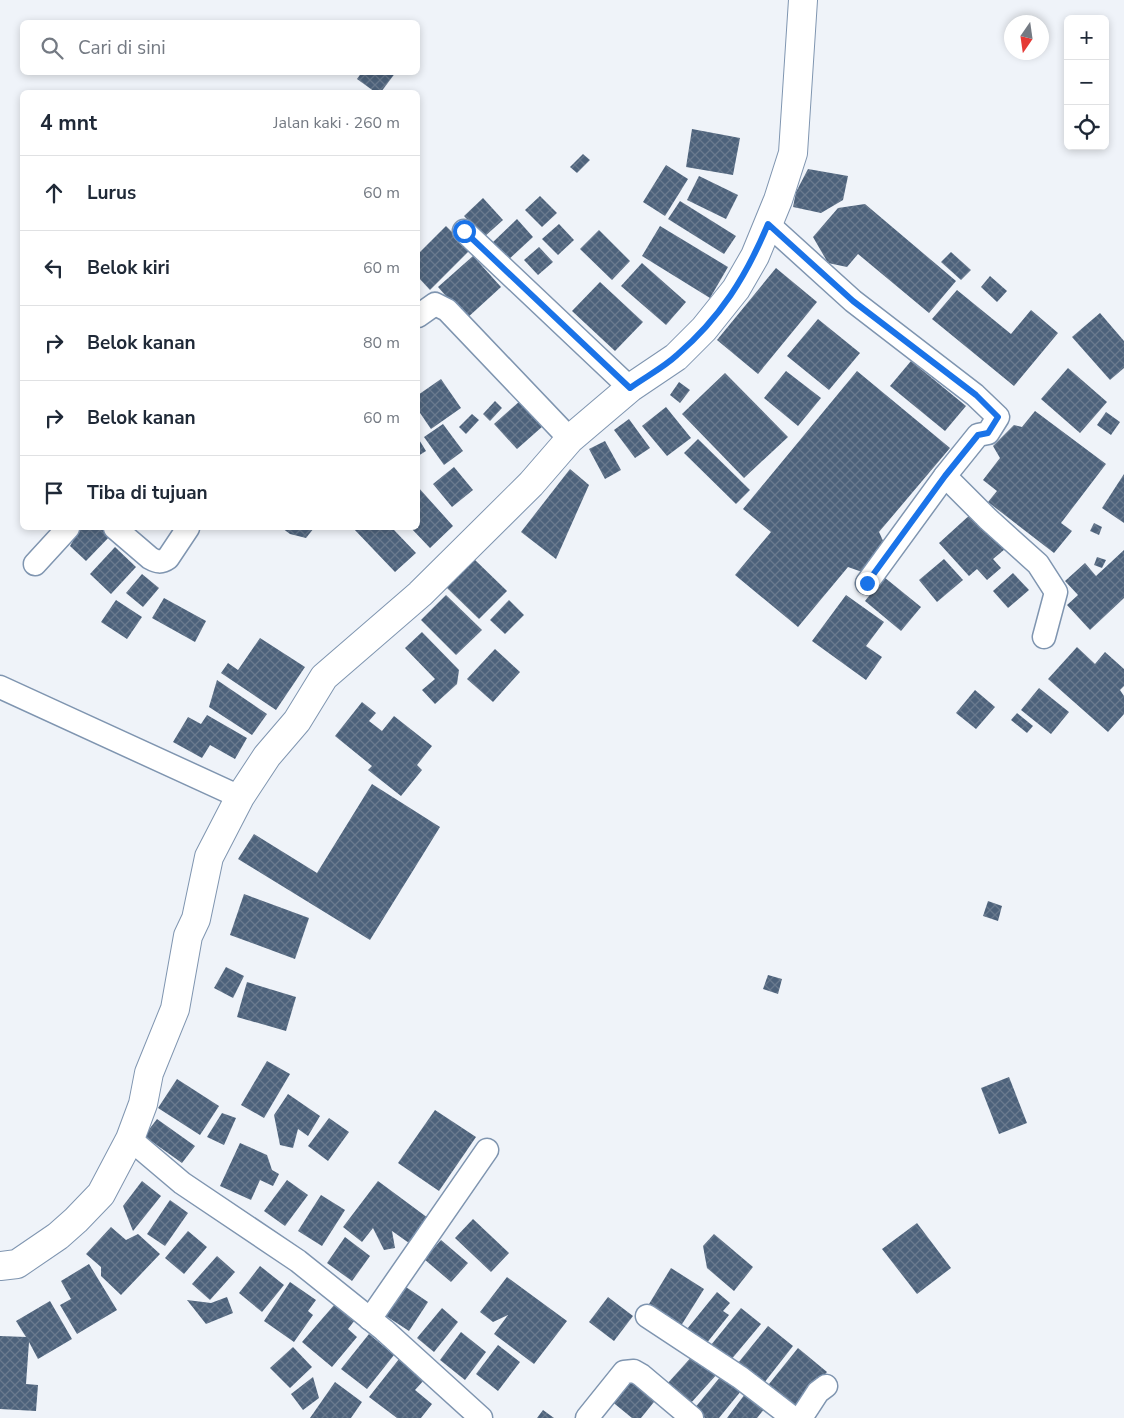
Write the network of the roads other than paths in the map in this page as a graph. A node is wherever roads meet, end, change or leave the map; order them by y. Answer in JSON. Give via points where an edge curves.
{"nodes":[{"id":1,"x":803,"y":0,"type":"edge"},
{"id":2,"x":768,"y":224,"type":"junction"},
{"id":3,"x":464,"y":231,"type":"dead end"},
{"id":4,"x":420,"y":315,"type":"edge"},
{"id":5,"x":630,"y":388,"type":"junction"},
{"id":6,"x":570,"y":439,"type":"junction"},
{"id":7,"x":945,"y":476,"type":"junction"},
{"id":8,"x":66,"y":530,"type":"edge"},
{"id":9,"x":117,"y":530,"type":"edge"},
{"id":10,"x":187,"y":530,"type":"edge"},
{"id":11,"x":35,"y":564,"type":"dead end"},
{"id":12,"x":867,"y":583,"type":"dead end"},
{"id":13,"x":1044,"y":637,"type":"dead end"},
{"id":14,"x":0,"y":687,"type":"edge"},
{"id":15,"x":240,"y":797,"type":"junction"},
{"id":16,"x":130,"y":1139,"type":"junction"},
{"id":17,"x":487,"y":1150,"type":"dead end"},
{"id":18,"x":0,"y":1266,"type":"edge"},
{"id":19,"x":647,"y":1316,"type":"dead end"},
{"id":20,"x":370,"y":1319,"type":"junction"},
{"id":21,"x":826,"y":1386,"type":"dead end"},
{"id":22,"x":481,"y":1418,"type":"edge"},
{"id":23,"x":586,"y":1418,"type":"edge"},
{"id":24,"x":692,"y":1418,"type":"edge"},
{"id":25,"x":793,"y":1418,"type":"edge"},
{"id":26,"x":801,"y":1418,"type":"edge"}],
"edges":[{"from":1,"to":2,"type":"street","via":[[792,153]]},
{"from":2,"to":5,"type":"street","via":[[736,289],[704,329],[676,357]]},
{"from":2,"to":7,"type":"street","via":[[853,301],[976,395],[998,417],[988,433],[978,435]]},
{"from":3,"to":5,"type":"street"},
{"from":4,"to":6,"type":"street","via":[[435,304],[447,310]]},
{"from":5,"to":6,"type":"street"},
{"from":6,"to":15,"type":"street","via":[[530,484],[420,594],[324,677],[297,721],[267,756]]},
{"from":7,"to":12,"type":"street"},
{"from":7,"to":13,"type":"street","via":[[1038,564],[1056,592]]},
{"from":8,"to":11,"type":"street"},
{"from":9,"to":10,"type":"street","via":[[150,558],[163,562]]},
{"from":14,"to":15,"type":"street"},
{"from":15,"to":16,"type":"street","via":[[209,857],[196,920],[188,936],[176,1009],[149,1073],[144,1104]]},
{"from":16,"to":18,"type":"street","via":[[101,1194],[76,1220],[17,1264]]},
{"from":16,"to":20,"type":"street","via":[[182,1183],[298,1261]]},
{"from":17,"to":20,"type":"street"},
{"from":19,"to":25,"type":"street","via":[[741,1378]]},
{"from":20,"to":22,"type":"street"},
{"from":21,"to":26,"type":"street","via":[[818,1392]]},
{"from":23,"to":24,"type":"street","via":[[624,1372],[629,1371],[641,1375]]}]}
